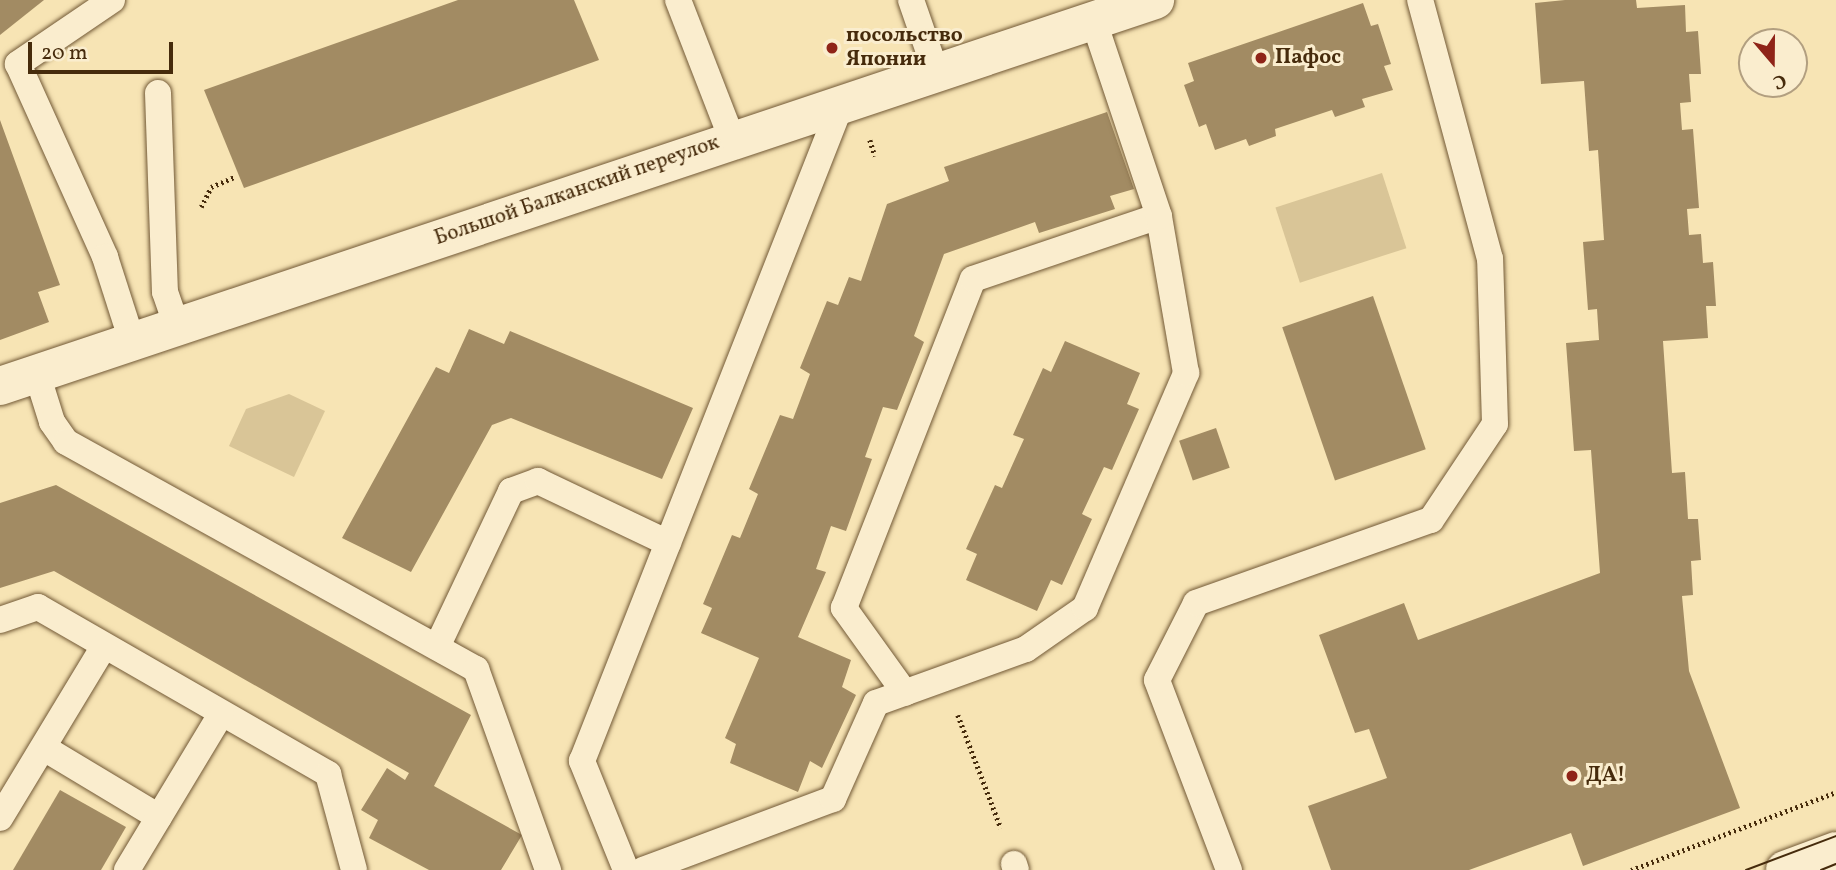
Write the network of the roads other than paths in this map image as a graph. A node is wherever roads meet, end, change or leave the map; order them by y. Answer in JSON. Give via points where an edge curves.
{"nodes":[{"id":1,"x":113,"y":0,"type":"edge"},
{"id":2,"x":678,"y":0,"type":"edge"},
{"id":3,"x":911,"y":0,"type":"edge"},
{"id":4,"x":1155,"y":0,"type":"edge"},
{"id":5,"x":1420,"y":0,"type":"edge"},
{"id":6,"x":1093,"y":19,"type":"junction"},
{"id":7,"x":936,"y":72,"type":"junction"},
{"id":8,"x":158,"y":93,"type":"dead end"},
{"id":9,"x":841,"y":104,"type":"junction"},
{"id":10,"x":732,"y":139,"type":"junction"},
{"id":11,"x":1159,"y":216,"type":"junction"},
{"id":12,"x":177,"y":326,"type":"junction"},
{"id":13,"x":132,"y":341,"type":"junction"},
{"id":14,"x":37,"y":374,"type":"junction"},
{"id":15,"x":0,"y":386,"type":"edge"},
{"id":16,"x":668,"y":542,"type":"junction"},
{"id":17,"x":0,"y":620,"type":"edge"},
{"id":18,"x":104,"y":646,"type":"junction"},
{"id":19,"x":437,"y":647,"type":"junction"},
{"id":20,"x":905,"y":693,"type":"junction"},
{"id":21,"x":221,"y":714,"type":"junction"},
{"id":22,"x":44,"y":748,"type":"junction"},
{"id":23,"x":159,"y":817,"type":"junction"},
{"id":24,"x":0,"y":818,"type":"edge"},
{"id":25,"x":1836,"y":850,"type":"edge"},
{"id":26,"x":127,"y":870,"type":"edge"},
{"id":27,"x":354,"y":870,"type":"edge"},
{"id":28,"x":548,"y":870,"type":"edge"},
{"id":29,"x":626,"y":870,"type":"edge"},
{"id":30,"x":643,"y":870,"type":"edge"},
{"id":31,"x":1228,"y":870,"type":"edge"},
{"id":32,"x":1785,"y":870,"type":"edge"}],
"edges":[{"from":1,"to":13,"type":"lane","via":[[18,64],[105,257]]},
{"from":2,"to":10,"type":"lane"},
{"from":3,"to":7,"type":"lane"},
{"from":4,"to":6,"type":"street","name":"Большой Балканский переулок"},
{"from":5,"to":31,"type":"lane","via":[[1490,259],[1495,424],[1431,520],[1196,603],[1157,680]]},
{"from":6,"to":7,"type":"street","name":"Большой Балканский переулок"},
{"from":6,"to":11,"type":"lane"},
{"from":7,"to":9,"type":"street","name":"Большой Балканский переулок"},
{"from":8,"to":12,"type":"lane","via":[[165,292]]},
{"from":9,"to":10,"type":"street","name":"Большой Балканский переулок"},
{"from":9,"to":16,"type":"lane"},
{"from":10,"to":12,"type":"street","name":"Большой Балканский переулок"},
{"from":11,"to":20,"type":"lane","via":[[1186,373],[1085,608],[1026,649]]},
{"from":11,"to":20,"type":"lane","via":[[973,279],[844,608]]},
{"from":12,"to":13,"type":"street","name":"Большой Балканский переулок"},
{"from":13,"to":14,"type":"street","name":"Большой Балканский переулок"},
{"from":14,"to":15,"type":"street","name":"Большой Балканский переулок"},
{"from":14,"to":19,"type":"lane","via":[[52,422],[66,442]]},
{"from":16,"to":19,"type":"lane","via":[[538,481],[511,491]]},
{"from":16,"to":29,"type":"lane","via":[[582,761]]},
{"from":17,"to":18,"type":"lane","via":[[38,607]]},
{"from":18,"to":21,"type":"lane"},
{"from":18,"to":22,"type":"lane"},
{"from":19,"to":28,"type":"lane","via":[[476,669]]},
{"from":20,"to":30,"type":"lane","via":[[876,703],[832,799]]},
{"from":21,"to":23,"type":"lane"},
{"from":21,"to":27,"type":"lane","via":[[328,774]]},
{"from":22,"to":23,"type":"lane"},
{"from":22,"to":24,"type":"lane"},
{"from":23,"to":26,"type":"lane"},
{"from":25,"to":32,"type":"street"}]}
